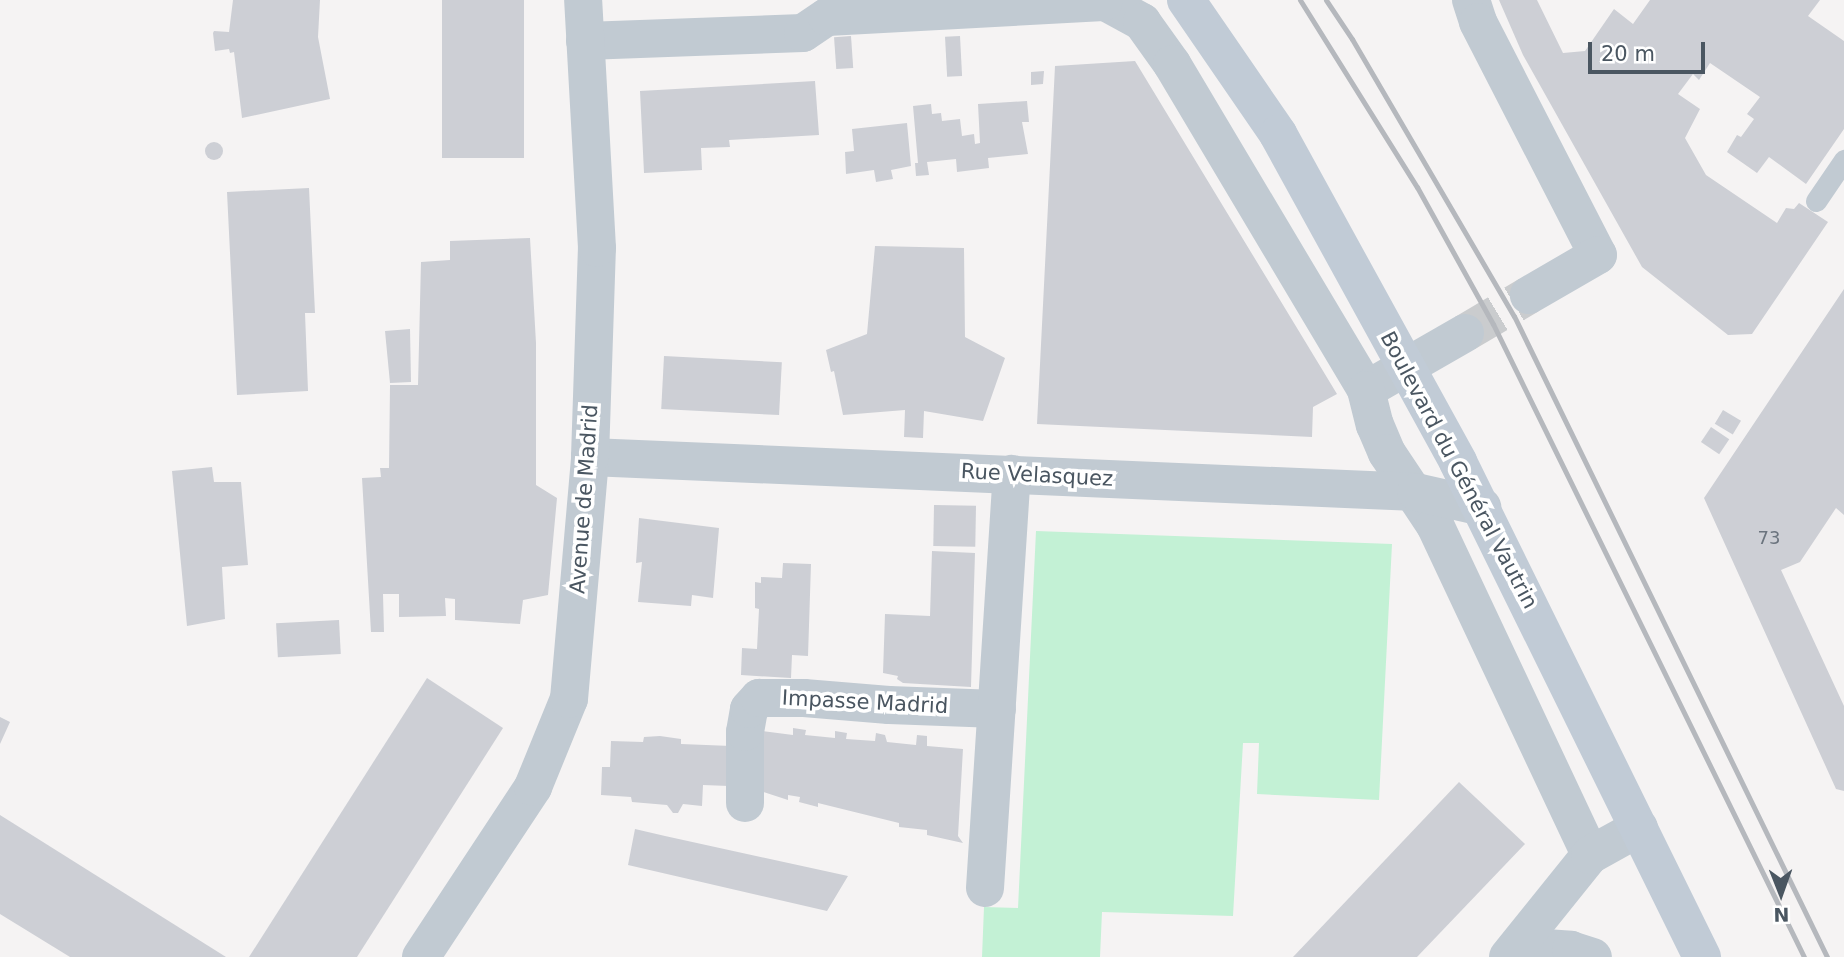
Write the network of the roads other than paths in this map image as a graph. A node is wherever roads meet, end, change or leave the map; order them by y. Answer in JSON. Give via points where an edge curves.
{"nodes":[{"id":1,"x":583,"y":0,"type":"edge"},
{"id":2,"x":1186,"y":0,"type":"edge"},
{"id":3,"x":1471,"y":0,"type":"edge"},
{"id":4,"x":1103,"y":1,"type":"edge"},
{"id":5,"x":585,"y":41,"type":"junction"},
{"id":6,"x":1844,"y":160,"type":"edge"},
{"id":7,"x":1816,"y":201,"type":"dead end"},
{"id":8,"x":1529,"y":295,"type":"tunnel mouth"},
{"id":9,"x":1465,"y":333,"type":"tunnel mouth"},
{"id":10,"x":1406,"y":366,"type":"junction"},
{"id":11,"x":1366,"y":390,"type":"junction"},
{"id":12,"x":590,"y":457,"type":"junction"},
{"id":13,"x":1012,"y":474,"type":"junction"},
{"id":14,"x":1416,"y":492,"type":"junction"},
{"id":15,"x":1482,"y":508,"type":"junction"},
{"id":16,"x":997,"y":709,"type":"junction"},
{"id":17,"x":745,"y":803,"type":"dead end"},
{"id":18,"x":1639,"y":828,"type":"junction"},
{"id":19,"x":1590,"y":855,"type":"junction"},
{"id":20,"x":985,"y":888,"type":"dead end"},
{"id":21,"x":1510,"y":956,"type":"edge"},
{"id":22,"x":421,"y":957,"type":"edge"},
{"id":23,"x":1593,"y":957,"type":"edge"},
{"id":24,"x":1703,"y":957,"type":"edge"}],
"edges":[{"from":1,"to":5,"type":"street","name":"Avenue de Madrid"},
{"from":2,"to":10,"type":"main road","name":"Boulevard du Général Vautrin","via":[[1278,134]]},
{"from":3,"to":8,"type":"street","via":[[1478,22],[1598,255]]},
{"from":4,"to":5,"type":"street","via":[[828,17],[803,33]]},
{"from":4,"to":11,"type":"street","via":[[1142,22],[1172,64]]},
{"from":5,"to":12,"type":"street","name":"Avenue de Madrid","via":[[597,248]]},
{"from":6,"to":7,"type":"lane"},
{"from":9,"to":10,"type":"street"},
{"from":10,"to":11,"type":"street"},
{"from":10,"to":15,"type":"main road","name":"Boulevard du Général Vautrin"},
{"from":11,"to":14,"type":"street","via":[[1387,453]]},
{"from":12,"to":13,"type":"street","name":"Rue Velasquez"},
{"from":12,"to":22,"type":"street","name":"Avenue de Madrid","via":[[569,699],[533,787]]},
{"from":13,"to":14,"type":"street","name":"Rue Velasquez"},
{"from":13,"to":16,"type":"street"},
{"from":14,"to":15,"type":"street","name":"Rue Velasquez"},
{"from":14,"to":19,"type":"street"},
{"from":15,"to":18,"type":"main road","name":"Boulevard du Général Vautrin"},
{"from":16,"to":17,"type":"street","name":"Impasse Madrid","via":[[759,698],[749,709],[745,732]]},
{"from":16,"to":20,"type":"street"},
{"from":18,"to":19,"type":"street"},
{"from":18,"to":24,"type":"main road","name":"Boulevard du Général Vautrin"},
{"from":19,"to":21,"type":"street"},
{"from":21,"to":23,"type":"street","via":[[1545,948]]}]}
